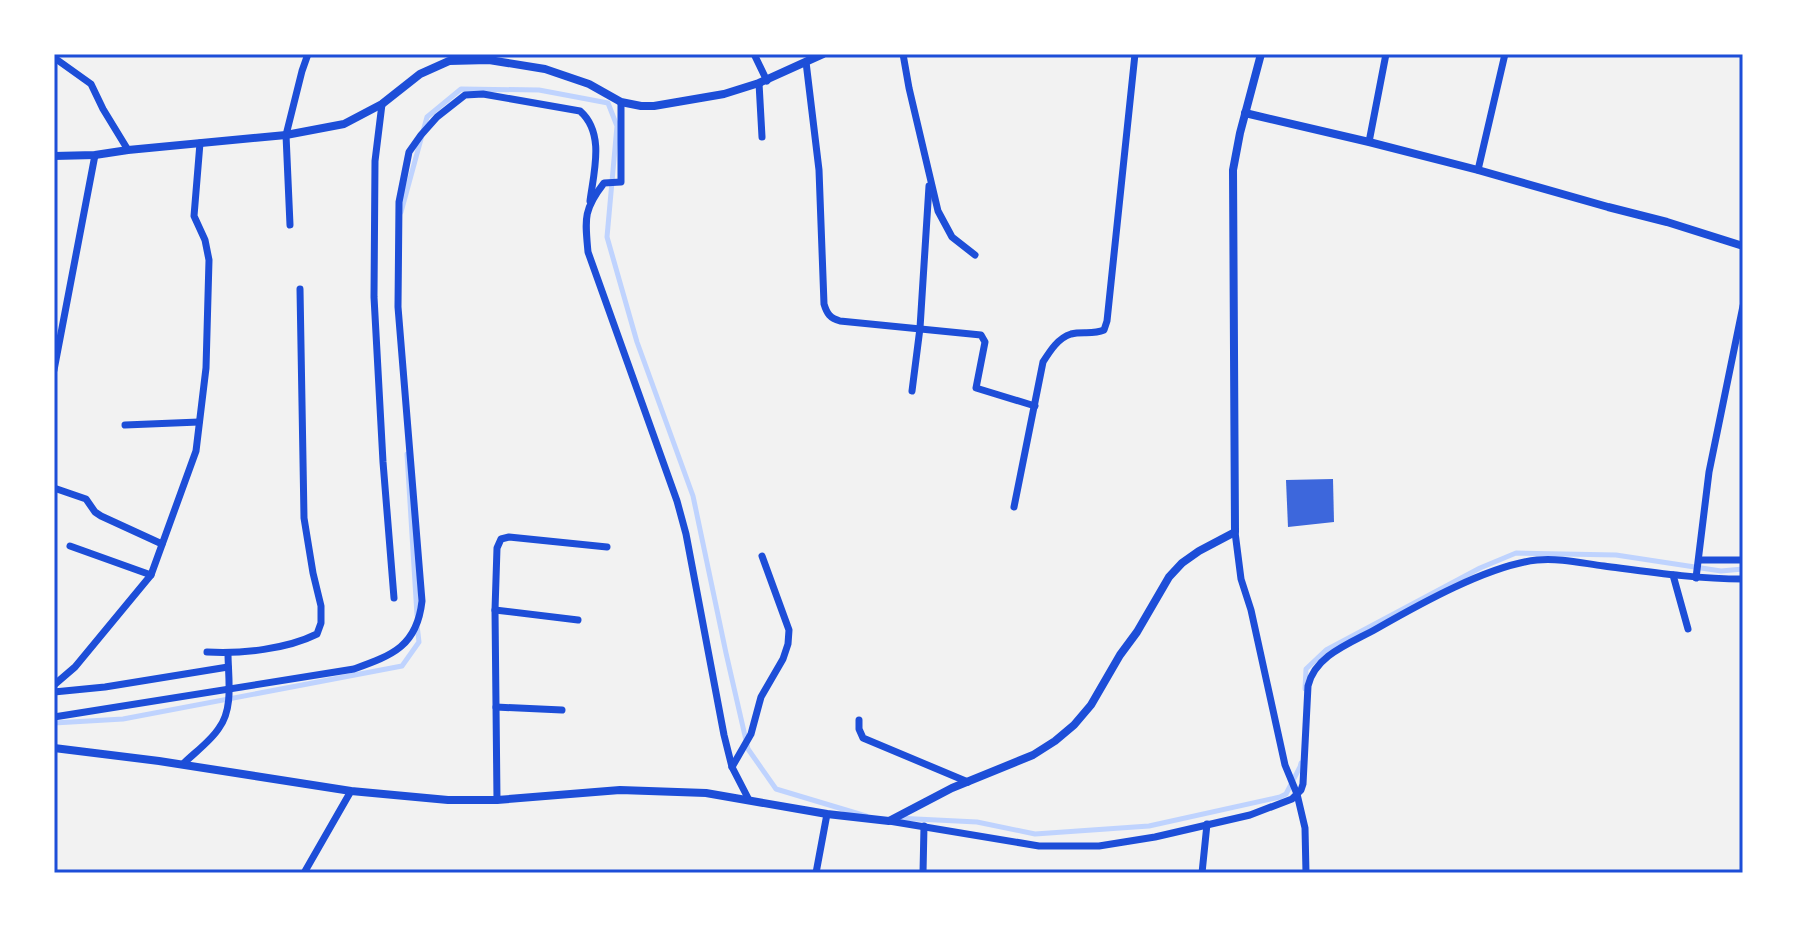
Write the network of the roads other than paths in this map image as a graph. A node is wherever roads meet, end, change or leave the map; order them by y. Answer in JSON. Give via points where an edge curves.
{"nodes":[{"id":1,"x":308,"y":54,"type":"edge"},
{"id":2,"x":754,"y":54,"type":"edge"},
{"id":3,"x":823,"y":54,"type":"edge"},
{"id":4,"x":903,"y":54,"type":"edge"},
{"id":5,"x":1135,"y":54,"type":"edge"},
{"id":6,"x":1261,"y":54,"type":"edge"},
{"id":7,"x":1386,"y":54,"type":"edge"},
{"id":8,"x":1505,"y":54,"type":"edge"},
{"id":9,"x":54,"y":55,"type":"edge"},
{"id":10,"x":471,"y":57,"type":"edge"},
{"id":11,"x":448,"y":58,"type":"edge"},
{"id":12,"x":806,"y":62,"type":"junction"},
{"id":13,"x":763,"y":82,"type":"junction"},
{"id":14,"x":621,"y":102,"type":"junction"},
{"id":15,"x":382,"y":104,"type":"junction"},
{"id":16,"x":1245,"y":113,"type":"junction"},
{"id":17,"x":286,"y":135,"type":"junction"},
{"id":18,"x":762,"y":137,"type":"dead end"},
{"id":19,"x":1369,"y":142,"type":"junction"},
{"id":20,"x":200,"y":143,"type":"junction"},
{"id":21,"x":128,"y":150,"type":"junction"},
{"id":22,"x":95,"y":155,"type":"junction"},
{"id":23,"x":54,"y":156,"type":"edge"},
{"id":24,"x":1478,"y":170,"type":"junction"},
{"id":25,"x":929,"y":178,"type":"junction"},
{"id":26,"x":590,"y":201,"type":"junction"},
{"id":27,"x":290,"y":225,"type":"dead end"},
{"id":28,"x":1743,"y":246,"type":"edge"},
{"id":29,"x":975,"y":255,"type":"dead end"},
{"id":30,"x":300,"y":289,"type":"dead end"},
{"id":31,"x":1743,"y":306,"type":"edge"},
{"id":32,"x":920,"y":328,"type":"junction"},
{"id":33,"x":54,"y":370,"type":"edge"},
{"id":34,"x":912,"y":391,"type":"dead end"},
{"id":35,"x":1035,"y":406,"type":"junction"},
{"id":36,"x":199,"y":422,"type":"junction"},
{"id":37,"x":125,"y":425,"type":"dead end"},
{"id":38,"x":54,"y":488,"type":"edge"},
{"id":39,"x":1014,"y":507,"type":"dead end"},
{"id":40,"x":1235,"y":532,"type":"junction"},
{"id":41,"x":162,"y":544,"type":"junction"},
{"id":42,"x":70,"y":546,"type":"dead end"},
{"id":43,"x":607,"y":547,"type":"dead end"},
{"id":44,"x":762,"y":556,"type":"dead end"},
{"id":45,"x":1743,"y":560,"type":"edge"},
{"id":46,"x":1699,"y":561,"type":"junction"},
{"id":47,"x":151,"y":575,"type":"junction"},
{"id":48,"x":1673,"y":575,"type":"junction"},
{"id":49,"x":1697,"y":575,"type":"junction"},
{"id":50,"x":1743,"y":579,"type":"edge"},
{"id":51,"x":394,"y":598,"type":"dead end"},
{"id":52,"x":495,"y":610,"type":"junction"},
{"id":53,"x":578,"y":620,"type":"dead end"},
{"id":54,"x":1688,"y":629,"type":"dead end"},
{"id":55,"x":207,"y":652,"type":"dead end"},
{"id":56,"x":228,"y":653,"type":"junction"},
{"id":57,"x":228,"y":669,"type":"junction"},
{"id":58,"x":54,"y":685,"type":"edge"},
{"id":59,"x":229,"y":686,"type":"junction"},
{"id":60,"x":54,"y":692,"type":"edge"},
{"id":61,"x":496,"y":707,"type":"junction"},
{"id":62,"x":562,"y":710,"type":"dead end"},
{"id":63,"x":54,"y":717,"type":"edge"},
{"id":64,"x":859,"y":720,"type":"dead end"},
{"id":65,"x":54,"y":748,"type":"edge"},
{"id":66,"x":183,"y":764,"type":"junction"},
{"id":67,"x":732,"y":767,"type":"junction"},
{"id":68,"x":968,"y":782,"type":"junction"},
{"id":69,"x":351,"y":791,"type":"junction"},
{"id":70,"x":1297,"y":794,"type":"junction"},
{"id":71,"x":497,"y":800,"type":"junction"},
{"id":72,"x":749,"y":800,"type":"junction"},
{"id":73,"x":827,"y":814,"type":"junction"},
{"id":74,"x":889,"y":821,"type":"junction"},
{"id":75,"x":1207,"y":824,"type":"junction"},
{"id":76,"x":924,"y":826,"type":"junction"},
{"id":77,"x":304,"y":873,"type":"edge"},
{"id":78,"x":816,"y":873,"type":"edge"},
{"id":79,"x":923,"y":873,"type":"edge"},
{"id":80,"x":1202,"y":873,"type":"edge"},
{"id":81,"x":1306,"y":873,"type":"edge"}],
"edges":[{"from":1,"to":17,"type":"street"},
{"from":2,"to":13,"type":"street"},
{"from":3,"to":12,"type":"street"},
{"from":4,"to":25,"type":"street"},
{"from":5,"to":35,"type":"street","via":[[1107,321],[1104,330],[1070,335],[1050,350]]},
{"from":6,"to":16,"type":"street"},
{"from":7,"to":19,"type":"street"},
{"from":8,"to":24,"type":"street"},
{"from":9,"to":21,"type":"street","via":[[91,84]]},
{"from":10,"to":11,"type":"street"},
{"from":10,"to":14,"type":"street","via":[[545,69]]},
{"from":11,"to":15,"type":"street"},
{"from":12,"to":13,"type":"street"},
{"from":12,"to":32,"type":"street","via":[[827,313],[840,321]]},
{"from":13,"to":14,"type":"street","via":[[654,106]]},
{"from":13,"to":18,"type":"street"},
{"from":14,"to":26,"type":"street","via":[[620,183],[604,183]]},
{"from":15,"to":17,"type":"street","via":[[344,124]]},
{"from":15,"to":51,"type":"street","via":[[375,161],[374,297]]},
{"from":16,"to":19,"type":"street"},
{"from":16,"to":40,"type":"street","via":[[1233,170]]},
{"from":17,"to":20,"type":"street"},
{"from":17,"to":27,"type":"street"},
{"from":19,"to":24,"type":"street"},
{"from":20,"to":21,"type":"street"},
{"from":20,"to":36,"type":"street","via":[[194,216],[209,260]]},
{"from":21,"to":22,"type":"street"},
{"from":22,"to":23,"type":"street"},
{"from":22,"to":33,"type":"street"},
{"from":24,"to":28,"type":"street"},
{"from":25,"to":29,"type":"street","via":[[952,237]]},
{"from":25,"to":32,"type":"street"},
{"from":26,"to":59,"type":"street","via":[[596,148],[589,119],[580,111],[465,95],[421,135],[409,152],[399,202],[398,307],[420,619],[393,653],[367,665]]},
{"from":26,"to":67,"type":"street","via":[[585,224],[588,252],[677,501]]},
{"from":30,"to":56,"type":"street","via":[[304,518],[321,623],[317,634],[304,641]]},
{"from":31,"to":46,"type":"street","via":[[1709,472]]},
{"from":32,"to":34,"type":"street"},
{"from":32,"to":35,"type":"street","via":[[981,335],[985,342],[976,388]]},
{"from":35,"to":39,"type":"street"},
{"from":36,"to":37,"type":"street"},
{"from":36,"to":41,"type":"street","via":[[196,451]]},
{"from":38,"to":41,"type":"street","via":[[86,499],[101,516]]},
{"from":40,"to":68,"type":"street","via":[[1199,551],[1169,577],[1074,725],[1040,751]]},
{"from":40,"to":70,"type":"street","via":[[1285,765]]},
{"from":41,"to":47,"type":"street"},
{"from":42,"to":47,"type":"street"},
{"from":43,"to":52,"type":"street","via":[[501,539]]},
{"from":44,"to":67,"type":"street","via":[[789,630],[788,644]]},
{"from":45,"to":46,"type":"street"},
{"from":46,"to":49,"type":"street"},
{"from":47,"to":58,"type":"street"},
{"from":48,"to":49,"type":"street"},
{"from":48,"to":54,"type":"street"},
{"from":48,"to":70,"type":"street","via":[[1536,560],[1435,597],[1354,641],[1323,660],[1310,678],[1303,784]]},
{"from":49,"to":50,"type":"street"},
{"from":52,"to":53,"type":"street"},
{"from":52,"to":61,"type":"street"},
{"from":55,"to":56,"type":"street"},
{"from":56,"to":57,"type":"street"},
{"from":57,"to":59,"type":"street"},
{"from":57,"to":60,"type":"street"},
{"from":59,"to":63,"type":"street"},
{"from":59,"to":66,"type":"street","via":[[227,715]]},
{"from":61,"to":62,"type":"street"},
{"from":61,"to":71,"type":"street"},
{"from":64,"to":68,"type":"street","via":[[863,738]]},
{"from":65,"to":66,"type":"street"},
{"from":66,"to":69,"type":"street"},
{"from":67,"to":72,"type":"street"},
{"from":68,"to":74,"type":"street"},
{"from":69,"to":71,"type":"street"},
{"from":69,"to":77,"type":"street"},
{"from":70,"to":75,"type":"street","via":[[1250,815]]},
{"from":70,"to":81,"type":"street","via":[[1305,828]]},
{"from":71,"to":72,"type":"street","via":[[620,790]]},
{"from":72,"to":73,"type":"street"},
{"from":73,"to":74,"type":"street"},
{"from":73,"to":78,"type":"street"},
{"from":74,"to":76,"type":"street"},
{"from":75,"to":76,"type":"street","via":[[1099,846],[1059,847]]},
{"from":75,"to":80,"type":"street"},
{"from":76,"to":79,"type":"street"}]}
